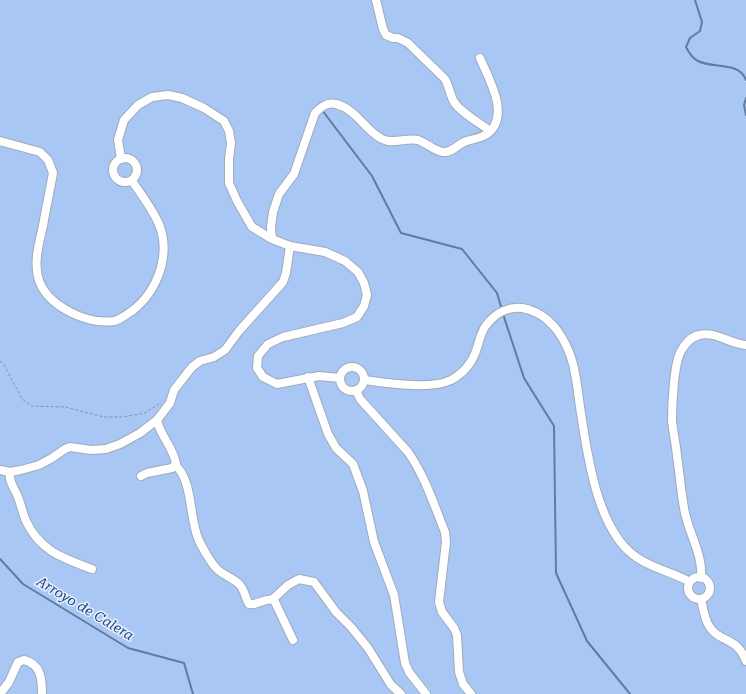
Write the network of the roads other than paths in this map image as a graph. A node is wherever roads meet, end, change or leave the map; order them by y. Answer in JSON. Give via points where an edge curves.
{"nodes":[{"id":1,"x":376,"y":0,"type":"edge"},
{"id":2,"x":480,"y":58,"type":"dead end"},
{"id":3,"x":490,"y":131,"type":"junction"},
{"id":4,"x":0,"y":142,"type":"edge"},
{"id":5,"x":121,"y":159,"type":"junction"},
{"id":6,"x":132,"y":181,"type":"junction"},
{"id":7,"x":272,"y":239,"type":"junction"},
{"id":8,"x":290,"y":246,"type":"junction"},
{"id":9,"x":746,"y":346,"type":"edge"},
{"id":10,"x":308,"y":377,"type":"junction"},
{"id":11,"x":340,"y":378,"type":"junction"},
{"id":12,"x":364,"y":380,"type":"junction"},
{"id":13,"x":356,"y":390,"type":"junction"},
{"id":14,"x":157,"y":420,"type":"junction"},
{"id":15,"x":175,"y":466,"type":"junction"},
{"id":16,"x":0,"y":470,"type":"edge"},
{"id":17,"x":10,"y":472,"type":"junction"},
{"id":18,"x":141,"y":476,"type":"dead end"},
{"id":19,"x":92,"y":568,"type":"dead end"},
{"id":20,"x":701,"y":578,"type":"junction"},
{"id":21,"x":690,"y":582,"type":"junction"},
{"id":22,"x":272,"y":599,"type":"junction"},
{"id":23,"x":701,"y":599,"type":"junction"},
{"id":24,"x":293,"y":640,"type":"dead end"},
{"id":25,"x":746,"y":661,"type":"edge"},
{"id":26,"x":0,"y":694,"type":"edge"},
{"id":27,"x":42,"y":694,"type":"edge"},
{"id":28,"x":402,"y":694,"type":"edge"},
{"id":29,"x":426,"y":694,"type":"edge"},
{"id":30,"x":471,"y":694,"type":"edge"}],
"edges":[{"from":1,"to":3,"type":"street","via":[[386,35],[408,43],[445,79],[460,110]]},
{"from":2,"to":3,"type":"street","via":[[497,104],[497,121]]},
{"from":3,"to":7,"type":"street","via":[[481,138],[466,141],[450,151],[442,152],[416,140],[396,142],[380,138],[346,109],[335,104],[325,105],[315,114],[294,174],[279,194],[273,212]]},
{"from":4,"to":6,"type":"street","via":[[40,152],[48,160],[53,173],[36,260],[38,278],[46,292],[61,307],[76,316],[96,321],[115,321],[139,306],[159,277],[164,251],[158,222]]},
{"from":5,"to":6,"type":"street","via":[[135,163],[137,174]]},
{"from":5,"to":6,"type":"street","via":[[113,168],[114,176],[124,182]]},
{"from":5,"to":7,"type":"street","via":[[118,140],[124,120],[138,105],[152,98],[168,95],[204,108],[224,121],[229,132],[229,183],[237,201],[252,227]]},
{"from":7,"to":8,"type":"street"},
{"from":8,"to":10,"type":"street","via":[[325,252],[345,261],[358,272],[364,283],[366,295],[364,306],[357,317],[283,337],[268,344],[258,356],[257,368],[263,377],[277,384]]},
{"from":8,"to":14,"type":"street","via":[[286,273],[280,285],[225,350],[192,367],[174,390],[170,403]]},
{"from":9,"to":20,"type":"street","via":[[738,345],[716,334],[700,335],[686,344],[677,365],[672,421],[685,513],[702,564]]},
{"from":10,"to":11,"type":"street"},
{"from":10,"to":29,"type":"street","via":[[328,434],[336,448],[353,464],[363,490],[374,542],[394,595],[405,663]]},
{"from":11,"to":12,"type":"street","via":[[342,371],[351,367],[361,370]]},
{"from":11,"to":13,"type":"street","via":[[343,387]]},
{"from":12,"to":13,"type":"street"},
{"from":12,"to":21,"type":"street","via":[[408,384],[440,383],[450,380],[461,374],[470,363],[480,335],[486,324],[496,315],[519,308],[543,315],[565,342],[573,360],[591,467],[612,531],[622,545],[635,556],[649,565]]},
{"from":13,"to":30,"type":"street","via":[[360,399],[415,461],[446,532],[439,602],[442,612],[457,635],[460,672],[463,684]]},
{"from":14,"to":15,"type":"street","via":[[158,428],[176,462]]},
{"from":14,"to":17,"type":"street","via":[[140,433],[106,449],[64,448],[39,465]]},
{"from":15,"to":18,"type":"street"},
{"from":15,"to":22,"type":"street","via":[[186,483],[198,538],[217,569],[240,585],[249,604],[254,605]]},
{"from":16,"to":17,"type":"street"},
{"from":17,"to":19,"type":"street","via":[[9,477],[26,521],[37,538],[58,556]]},
{"from":20,"to":21,"type":"street"},
{"from":20,"to":23,"type":"street","via":[[708,582],[710,588],[708,594]]},
{"from":21,"to":23,"type":"street","via":[[690,594]]},
{"from":22,"to":24,"type":"street","via":[[276,602]]},
{"from":22,"to":28,"type":"street","via":[[299,579],[314,582],[368,648],[391,685]]},
{"from":23,"to":25,"type":"street","via":[[709,625],[717,634],[738,646]]},
{"from":26,"to":27,"type":"street","via":[[18,662],[24,660],[33,665],[41,675]]}]}
